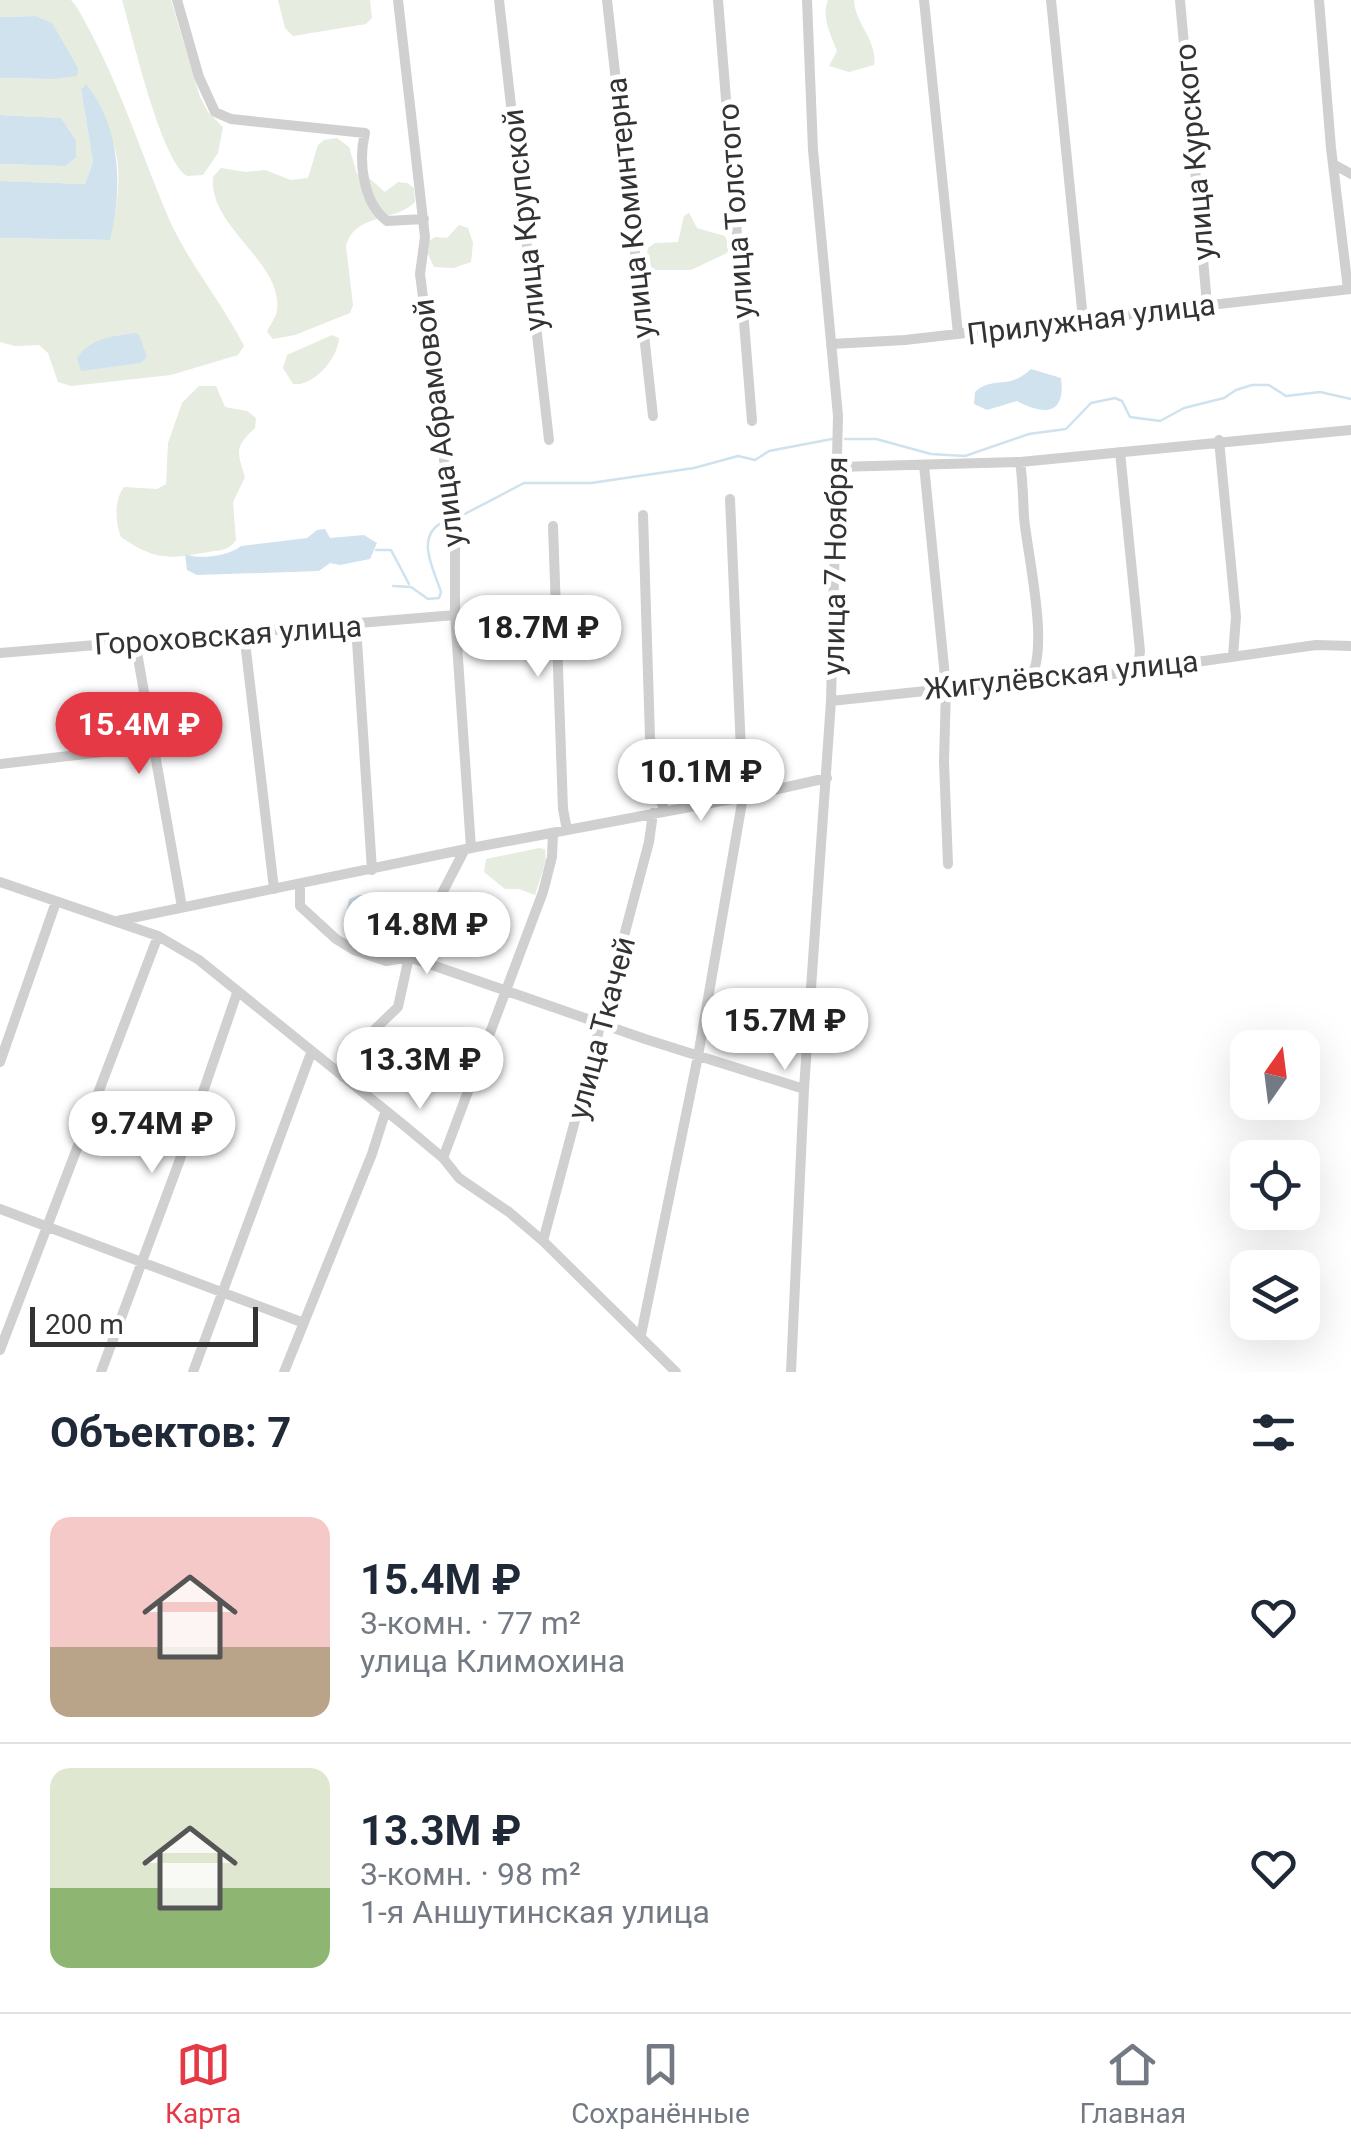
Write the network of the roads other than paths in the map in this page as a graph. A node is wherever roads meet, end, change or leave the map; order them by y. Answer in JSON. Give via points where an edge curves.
{"nodes":[{"id":1,"x":177,"y":0,"type":"edge"},
{"id":2,"x":398,"y":0,"type":"edge"},
{"id":3,"x":500,"y":0,"type":"edge"},
{"id":4,"x":607,"y":0,"type":"edge"},
{"id":5,"x":718,"y":0,"type":"edge"},
{"id":6,"x":806,"y":0,"type":"edge"},
{"id":7,"x":924,"y":0,"type":"edge"},
{"id":8,"x":1051,"y":0,"type":"edge"},
{"id":9,"x":1180,"y":0,"type":"edge"},
{"id":10,"x":1319,"y":0,"type":"edge"},
{"id":11,"x":1333,"y":164,"type":"junction"},
{"id":12,"x":1351,"y":174,"type":"edge"},
{"id":13,"x":424,"y":219,"type":"junction"},
{"id":14,"x":1349,"y":289,"type":"edge"},
{"id":15,"x":1207,"y":304,"type":"junction"},
{"id":16,"x":1083,"y":319,"type":"junction"},
{"id":17,"x":958,"y":334,"type":"junction"},
{"id":18,"x":831,"y":344,"type":"junction"},
{"id":19,"x":652,"y":416,"type":"dead end"},
{"id":20,"x":752,"y":421,"type":"dead end"},
{"id":21,"x":1351,"y":430,"type":"edge"},
{"id":22,"x":549,"y":440,"type":"dead end"},
{"id":23,"x":1219,"y":440,"type":"junction"},
{"id":24,"x":1120,"y":452,"type":"junction"},
{"id":25,"x":1020,"y":462,"type":"junction"},
{"id":26,"x":924,"y":465,"type":"junction"},
{"id":27,"x":837,"y":467,"type":"junction"},
{"id":28,"x":730,"y":498,"type":"dead end"},
{"id":29,"x":643,"y":515,"type":"dead end"},
{"id":30,"x":553,"y":526,"type":"dead end"},
{"id":31,"x":456,"y":616,"type":"junction"},
{"id":32,"x":356,"y":626,"type":"junction"},
{"id":33,"x":244,"y":633,"type":"junction"},
{"id":34,"x":135,"y":640,"type":"junction"},
{"id":35,"x":1351,"y":646,"type":"edge"},
{"id":36,"x":0,"y":653,"type":"edge"},
{"id":37,"x":1233,"y":656,"type":"junction"},
{"id":38,"x":1136,"y":672,"type":"junction"},
{"id":39,"x":1029,"y":680,"type":"junction"},
{"id":40,"x":946,"y":687,"type":"junction"},
{"id":41,"x":831,"y":702,"type":"junction"},
{"id":42,"x":154,"y":746,"type":"junction"},
{"id":43,"x":0,"y":764,"type":"edge"},
{"id":44,"x":827,"y":778,"type":"junction"},
{"id":45,"x":743,"y":797,"type":"junction"},
{"id":46,"x":659,"y":811,"type":"junction"},
{"id":47,"x":567,"y":830,"type":"junction"},
{"id":48,"x":553,"y":832,"type":"junction"},
{"id":49,"x":468,"y":848,"type":"junction"},
{"id":50,"x":948,"y":864,"type":"dead end"},
{"id":51,"x":372,"y":870,"type":"junction"},
{"id":52,"x":0,"y":882,"type":"edge"},
{"id":53,"x":300,"y":884,"type":"junction"},
{"id":54,"x":274,"y":889,"type":"junction"},
{"id":55,"x":56,"y":902,"type":"junction"},
{"id":56,"x":182,"y":907,"type":"junction"},
{"id":57,"x":116,"y":922,"type":"junction"},
{"id":58,"x":158,"y":936,"type":"junction"},
{"id":59,"x":409,"y":957,"type":"junction"},
{"id":60,"x":506,"y":991,"type":"junction"},
{"id":61,"x":237,"y":993,"type":"junction"},
{"id":62,"x":602,"y":1024,"type":"junction"},
{"id":63,"x":311,"y":1053,"type":"junction"},
{"id":64,"x":698,"y":1056,"type":"junction"},
{"id":65,"x":0,"y":1062,"type":"edge"},
{"id":66,"x":343,"y":1077,"type":"junction"},
{"id":67,"x":804,"y":1088,"type":"junction"},
{"id":68,"x":385,"y":1113,"type":"junction"},
{"id":69,"x":443,"y":1158,"type":"junction"},
{"id":70,"x":0,"y":1209,"type":"edge"},
{"id":71,"x":46,"y":1226,"type":"junction"},
{"id":72,"x":543,"y":1241,"type":"junction"},
{"id":73,"x":142,"y":1262,"type":"junction"},
{"id":74,"x":222,"y":1293,"type":"junction"},
{"id":75,"x":304,"y":1324,"type":"junction"},
{"id":76,"x":641,"y":1334,"type":"junction"},
{"id":77,"x":0,"y":1350,"type":"edge"},
{"id":78,"x":101,"y":1372,"type":"edge"},
{"id":79,"x":193,"y":1372,"type":"edge"},
{"id":80,"x":284,"y":1372,"type":"edge"},
{"id":81,"x":676,"y":1372,"type":"edge"},
{"id":82,"x":792,"y":1372,"type":"edge"}],
"edges":[{"from":1,"to":13,"type":"street","via":[[215,112],[365,133],[367,193],[376,212],[387,221]]},
{"from":2,"to":13,"type":"street","name":"улица Абрамовой"},
{"from":3,"to":22,"type":"street","name":"улица Крупской"},
{"from":4,"to":19,"type":"street","name":"улица Коминтерна"},
{"from":5,"to":20,"type":"street","name":"улица Толстого"},
{"from":6,"to":18,"type":"street","name":"улица 7 Ноября"},
{"from":7,"to":17,"type":"street"},
{"from":8,"to":16,"type":"street"},
{"from":9,"to":15,"type":"street","name":"улица Курского"},
{"from":10,"to":11,"type":"street"},
{"from":11,"to":12,"type":"street"},
{"from":11,"to":14,"type":"street"},
{"from":13,"to":31,"type":"street","name":"улица Абрамовой","via":[[420,274],[455,544]]},
{"from":14,"to":15,"type":"street","name":"Прилужная улица"},
{"from":15,"to":16,"type":"street","name":"Прилужная улица"},
{"from":16,"to":17,"type":"street","name":"Прилужная улица"},
{"from":17,"to":18,"type":"street","name":"Прилужная улица"},
{"from":18,"to":27,"type":"street","name":"улица 7 Ноября"},
{"from":21,"to":23,"type":"street"},
{"from":23,"to":24,"type":"street"},
{"from":23,"to":37,"type":"street","via":[[1236,617]]},
{"from":24,"to":25,"type":"street"},
{"from":24,"to":38,"type":"street","via":[[1141,656]]},
{"from":25,"to":26,"type":"street"},
{"from":25,"to":39,"type":"street","via":[[1038,656]]},
{"from":26,"to":27,"type":"street"},
{"from":26,"to":40,"type":"street"},
{"from":27,"to":41,"type":"street","name":"улица 7 Ноября"},
{"from":28,"to":45,"type":"street"},
{"from":29,"to":46,"type":"street","name":"улица Ткачей","via":[[651,769]]},
{"from":30,"to":47,"type":"street"},
{"from":31,"to":32,"type":"street","name":"Гороховская улица"},
{"from":31,"to":49,"type":"street","name":"улица Абрамовой"},
{"from":32,"to":33,"type":"street","name":"Гороховская улица"},
{"from":32,"to":51,"type":"street"},
{"from":33,"to":34,"type":"street","name":"Гороховская улица"},
{"from":33,"to":54,"type":"street"},
{"from":34,"to":36,"type":"street","name":"Гороховская улица"},
{"from":34,"to":42,"type":"street"},
{"from":35,"to":37,"type":"street","name":"Жигулёвская улица"},
{"from":37,"to":38,"type":"street","name":"Жигулёвская улица"},
{"from":38,"to":39,"type":"street","name":"Жигулёвская улица"},
{"from":39,"to":40,"type":"street","name":"Жигулёвская улица"},
{"from":40,"to":41,"type":"street","name":"Жигулёвская улица"},
{"from":40,"to":50,"type":"street"},
{"from":41,"to":44,"type":"street","name":"улица 7 Ноября"},
{"from":42,"to":43,"type":"street"},
{"from":42,"to":56,"type":"street"},
{"from":44,"to":45,"type":"street"},
{"from":44,"to":67,"type":"street","name":"улица 7 Ноября"},
{"from":45,"to":46,"type":"street"},
{"from":45,"to":64,"type":"street"},
{"from":46,"to":47,"type":"street"},
{"from":46,"to":62,"type":"street","name":"улица Ткачей"},
{"from":47,"to":48,"type":"street"},
{"from":48,"to":49,"type":"street"},
{"from":48,"to":60,"type":"street","via":[[547,879]]},
{"from":49,"to":51,"type":"street"},
{"from":49,"to":59,"type":"street"},
{"from":51,"to":53,"type":"street"},
{"from":52,"to":55,"type":"street"},
{"from":53,"to":54,"type":"street"},
{"from":53,"to":59,"type":"street","via":[[300,906],[336,939],[386,960]]},
{"from":54,"to":56,"type":"street"},
{"from":55,"to":57,"type":"street"},
{"from":55,"to":65,"type":"street"},
{"from":56,"to":57,"type":"street"},
{"from":57,"to":58,"type":"street"},
{"from":58,"to":61,"type":"street"},
{"from":58,"to":71,"type":"street"},
{"from":59,"to":60,"type":"street"},
{"from":59,"to":66,"type":"street","via":[[398,1006]]},
{"from":60,"to":62,"type":"street"},
{"from":60,"to":69,"type":"street"},
{"from":61,"to":63,"type":"street"},
{"from":61,"to":73,"type":"street"},
{"from":62,"to":64,"type":"street"},
{"from":62,"to":72,"type":"street","name":"улица Ткачей"},
{"from":63,"to":66,"type":"street"},
{"from":63,"to":74,"type":"street"},
{"from":64,"to":67,"type":"street"},
{"from":64,"to":76,"type":"street"},
{"from":66,"to":68,"type":"street"},
{"from":67,"to":82,"type":"street","name":"улица 7 Ноября"},
{"from":68,"to":69,"type":"street"},
{"from":68,"to":75,"type":"street"},
{"from":69,"to":72,"type":"street","via":[[459,1178]]},
{"from":70,"to":71,"type":"street"},
{"from":71,"to":73,"type":"street"},
{"from":71,"to":77,"type":"street"},
{"from":72,"to":76,"type":"street"},
{"from":73,"to":74,"type":"street"},
{"from":73,"to":78,"type":"street"},
{"from":74,"to":75,"type":"street"},
{"from":74,"to":79,"type":"street"},
{"from":75,"to":80,"type":"street"},
{"from":76,"to":81,"type":"street"}]}
